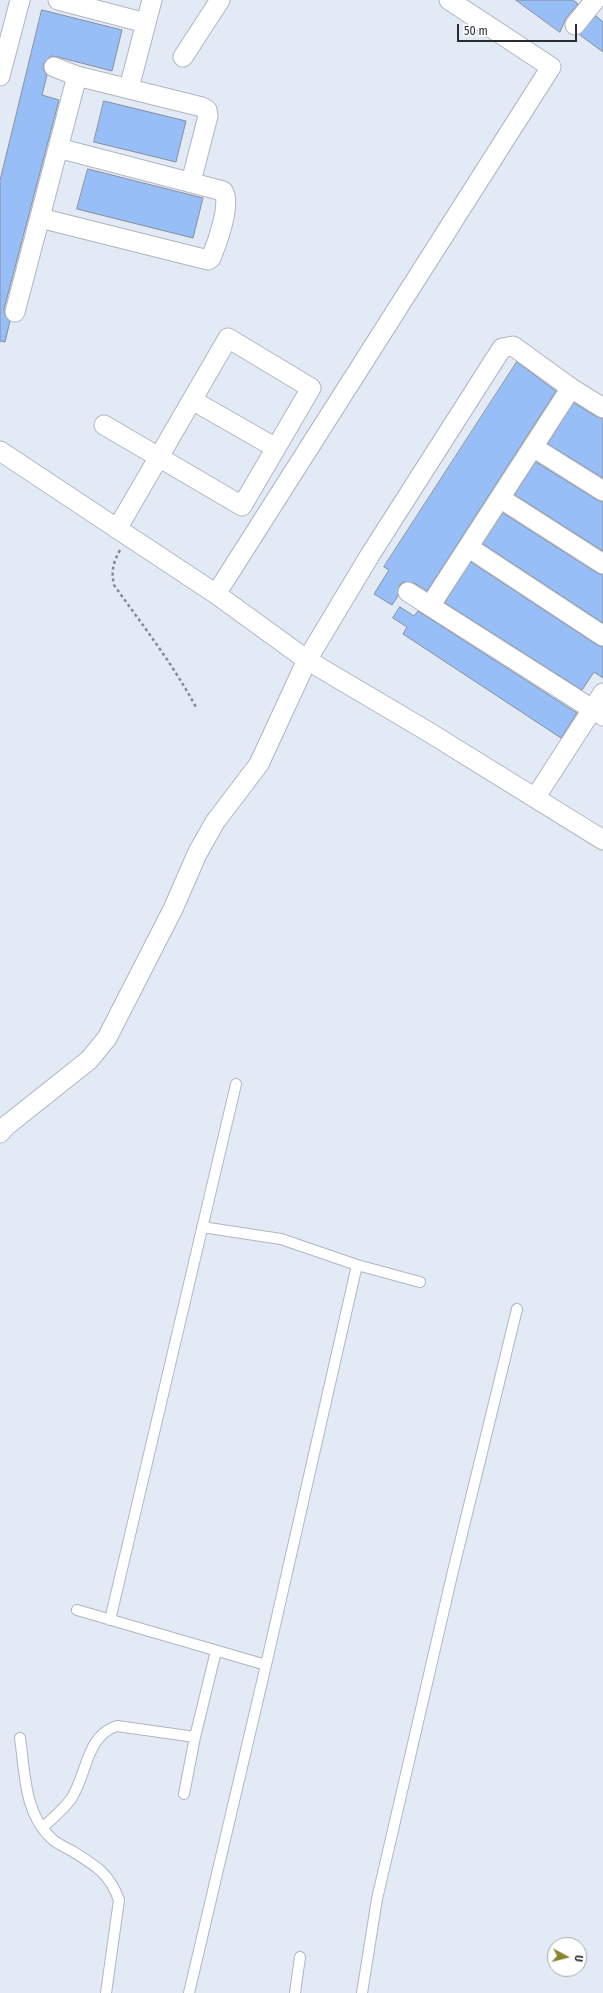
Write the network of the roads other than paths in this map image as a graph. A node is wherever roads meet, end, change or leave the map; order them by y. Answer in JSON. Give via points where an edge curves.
{"nodes":[{"id":1,"x":20,"y":0,"type":"edge"},
{"id":2,"x":58,"y":0,"type":"edge"},
{"id":3,"x":152,"y":0,"type":"edge"},
{"id":4,"x":220,"y":0,"type":"edge"},
{"id":5,"x":449,"y":0,"type":"edge"},
{"id":6,"x":596,"y":0,"type":"edge"},
{"id":7,"x":603,"y":5,"type":"edge"},
{"id":8,"x":146,"y":23,"type":"junction"},
{"id":9,"x":575,"y":25,"type":"dead end"},
{"id":10,"x":183,"y":57,"type":"dead end"},
{"id":11,"x":54,"y":67,"type":"dead end"},
{"id":12,"x":0,"y":76,"type":"edge"},
{"id":13,"x":77,"y":76,"type":"junction"},
{"id":14,"x":128,"y":88,"type":"junction"},
{"id":15,"x":58,"y":148,"type":"junction"},
{"id":16,"x":191,"y":182,"type":"junction"},
{"id":17,"x":40,"y":218,"type":"junction"},
{"id":18,"x":15,"y":312,"type":"dead end"},
{"id":19,"x":571,"y":388,"type":"junction"},
{"id":20,"x":192,"y":400,"type":"junction"},
{"id":21,"x":603,"y":408,"type":"edge"},
{"id":22,"x":104,"y":425,"type":"dead end"},
{"id":23,"x":533,"y":447,"type":"junction"},
{"id":24,"x":276,"y":448,"type":"junction"},
{"id":25,"x":0,"y":452,"type":"edge"},
{"id":26,"x":159,"y":457,"type":"junction"},
{"id":27,"x":603,"y":491,"type":"edge"},
{"id":28,"x":500,"y":498,"type":"junction"},
{"id":29,"x":123,"y":532,"type":"junction"},
{"id":30,"x":468,"y":548,"type":"junction"},
{"id":31,"x":603,"y":564,"type":"edge"},
{"id":32,"x":408,"y":592,"type":"dead end"},
{"id":33,"x":216,"y":594,"type":"junction"},
{"id":34,"x":430,"y":606,"type":"junction"},
{"id":35,"x":603,"y":636,"type":"edge"},
{"id":36,"x":307,"y":660,"type":"junction"},
{"id":37,"x":603,"y":693,"type":"edge"},
{"id":38,"x":597,"y":713,"type":"edge"},
{"id":39,"x":535,"y":798,"type":"junction"},
{"id":40,"x":603,"y":840,"type":"edge"},
{"id":41,"x":236,"y":1084,"type":"dead end"},
{"id":42,"x":0,"y":1132,"type":"edge"},
{"id":43,"x":202,"y":1227,"type":"junction"},
{"id":44,"x":357,"y":1265,"type":"junction"},
{"id":45,"x":420,"y":1282,"type":"dead end"},
{"id":46,"x":517,"y":1309,"type":"dead end"},
{"id":47,"x":77,"y":1610,"type":"dead end"},
{"id":48,"x":110,"y":1620,"type":"junction"},
{"id":49,"x":216,"y":1651,"type":"junction"},
{"id":50,"x":266,"y":1665,"type":"junction"},
{"id":51,"x":195,"y":1737,"type":"junction"},
{"id":52,"x":20,"y":1738,"type":"dead end"},
{"id":53,"x":184,"y":1794,"type":"dead end"},
{"id":54,"x":42,"y":1828,"type":"junction"},
{"id":55,"x":300,"y":1957,"type":"dead end"},
{"id":56,"x":106,"y":1993,"type":"edge"},
{"id":57,"x":188,"y":1993,"type":"edge"},
{"id":58,"x":294,"y":1993,"type":"edge"},
{"id":59,"x":362,"y":1993,"type":"edge"}],
"edges":[{"from":1,"to":12,"type":"street"},
{"from":2,"to":8,"type":"street"},
{"from":3,"to":8,"type":"street"},
{"from":4,"to":10,"type":"street"},
{"from":5,"to":33,"type":"street","via":[[551,67]]},
{"from":6,"to":7,"type":"street"},
{"from":6,"to":9,"type":"street"},
{"from":8,"to":14,"type":"street"},
{"from":11,"to":13,"type":"street"},
{"from":13,"to":14,"type":"street"},
{"from":13,"to":15,"type":"street"},
{"from":14,"to":16,"type":"street","via":[[207,110],[208,116]]},
{"from":15,"to":16,"type":"street"},
{"from":15,"to":17,"type":"street"},
{"from":16,"to":17,"type":"street","via":[[219,189],[226,195],[227,202],[210,259]]},
{"from":17,"to":18,"type":"street"},
{"from":19,"to":21,"type":"street"},
{"from":19,"to":23,"type":"street"},
{"from":19,"to":36,"type":"street","via":[[513,346],[502,348],[370,555]]},
{"from":20,"to":24,"type":"street"},
{"from":20,"to":24,"type":"street","via":[[228,338],[311,388]]},
{"from":20,"to":26,"type":"street"},
{"from":22,"to":26,"type":"street"},
{"from":23,"to":27,"type":"street"},
{"from":23,"to":28,"type":"street"},
{"from":24,"to":26,"type":"street","via":[[242,506]]},
{"from":25,"to":29,"type":"street"},
{"from":26,"to":29,"type":"street"},
{"from":28,"to":30,"type":"street"},
{"from":28,"to":31,"type":"street"},
{"from":29,"to":33,"type":"street"},
{"from":30,"to":34,"type":"street"},
{"from":30,"to":35,"type":"street"},
{"from":32,"to":34,"type":"street"},
{"from":33,"to":36,"type":"street"},
{"from":34,"to":38,"type":"street"},
{"from":36,"to":39,"type":"street"},
{"from":36,"to":42,"type":"street","via":[[258,764],[215,822],[197,854],[173,909],[107,1038],[89,1060]]},
{"from":37,"to":38,"type":"street"},
{"from":38,"to":39,"type":"street"},
{"from":39,"to":40,"type":"street"},
{"from":41,"to":43,"type":"lane"},
{"from":43,"to":44,"type":"lane","via":[[281,1240]]},
{"from":43,"to":48,"type":"lane"},
{"from":44,"to":45,"type":"lane"},
{"from":44,"to":50,"type":"lane"},
{"from":46,"to":59,"type":"lane","via":[[379,1892]]},
{"from":47,"to":48,"type":"lane"},
{"from":48,"to":49,"type":"lane"},
{"from":49,"to":50,"type":"lane"},
{"from":49,"to":51,"type":"lane"},
{"from":50,"to":57,"type":"lane"},
{"from":51,"to":53,"type":"lane"},
{"from":51,"to":54,"type":"lane","via":[[130,1727],[117,1726],[107,1729],[99,1736],[70,1799]]},
{"from":52,"to":54,"type":"lane","via":[[27,1793]]},
{"from":54,"to":56,"type":"lane","via":[[51,1839],[104,1874],[114,1886],[119,1908]]},
{"from":55,"to":58,"type":"lane"}]}
